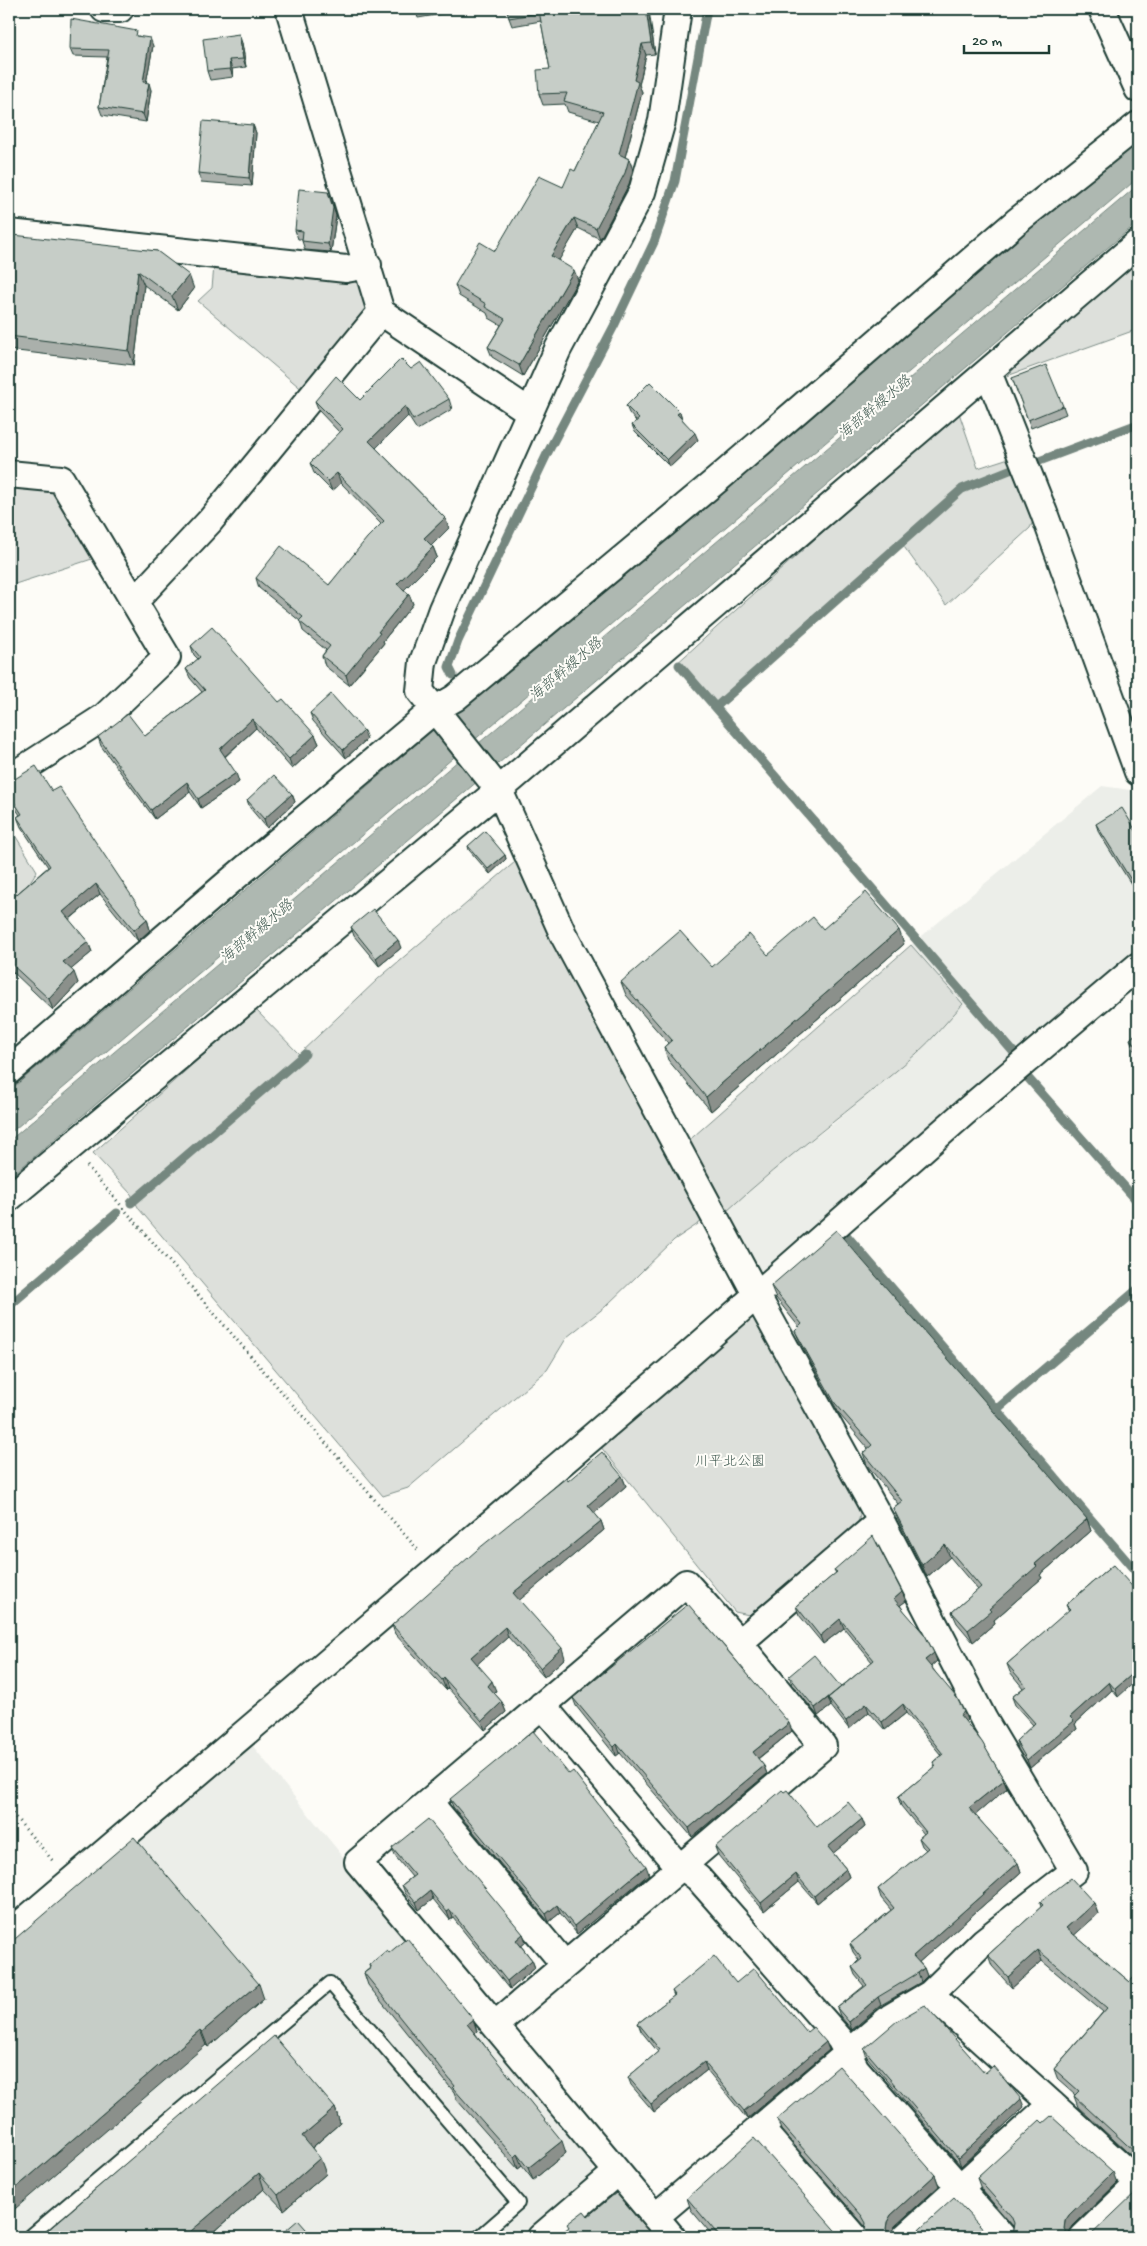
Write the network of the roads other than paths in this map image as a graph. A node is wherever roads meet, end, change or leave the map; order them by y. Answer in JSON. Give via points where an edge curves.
{"nodes":[{"id":1,"x":104,"y":9,"type":"edge"},
{"id":2,"x":120,"y":9,"type":"edge"},
{"id":3,"x":289,"y":9,"type":"edge"},
{"id":4,"x":678,"y":9,"type":"edge"},
{"id":5,"x":1102,"y":9,"type":"edge"},
{"id":6,"x":1138,"y":90,"type":"edge"},
{"id":7,"x":1138,"y":125,"type":"edge"},
{"id":8,"x":9,"y":233,"type":"edge"},
{"id":9,"x":1138,"y":243,"type":"edge"},
{"id":10,"x":368,"y":265,"type":"junction"},
{"id":11,"x":381,"y":312,"type":"junction"},
{"id":12,"x":988,"y":372,"type":"junction"},
{"id":13,"x":530,"y":412,"type":"junction"},
{"id":14,"x":9,"y":474,"type":"edge"},
{"id":15,"x":134,"y":602,"type":"junction"},
{"id":16,"x":434,"y":710,"type":"junction"},
{"id":17,"x":1138,"y":772,"type":"edge"},
{"id":18,"x":9,"y":778,"type":"edge"},
{"id":19,"x":494,"y":785,"type":"junction"},
{"id":20,"x":1138,"y":966,"type":"edge"},
{"id":21,"x":9,"y":1071,"type":"edge"},
{"id":22,"x":9,"y":1198,"type":"edge"},
{"id":23,"x":756,"y":1294,"type":"junction"},
{"id":24,"x":881,"y":1521,"type":"junction"},
{"id":25,"x":739,"y":1643,"type":"junction"},
{"id":26,"x":542,"y":1705,"type":"junction"},
{"id":27,"x":429,"y":1802,"type":"junction"},
{"id":28,"x":682,"y":1866,"type":"junction"},
{"id":29,"x":9,"y":1934,"type":"edge"},
{"id":30,"x":565,"y":1965,"type":"junction"},
{"id":31,"x":930,"y":1994,"type":"junction"},
{"id":32,"x":494,"y":2025,"type":"junction"},
{"id":33,"x":848,"y":2053,"type":"junction"},
{"id":34,"x":1052,"y":2104,"type":"junction"},
{"id":35,"x":760,"y":2128,"type":"junction"},
{"id":36,"x":617,"y":2172,"type":"junction"},
{"id":37,"x":1138,"y":2183,"type":"edge"},
{"id":38,"x":960,"y":2188,"type":"junction"},
{"id":39,"x":655,"y":2217,"type":"junction"},
{"id":40,"x":29,"y":2237,"type":"edge"},
{"id":41,"x":479,"y":2237,"type":"edge"},
{"id":42,"x":541,"y":2237,"type":"edge"},
{"id":43,"x":672,"y":2237,"type":"edge"},
{"id":44,"x":855,"y":2237,"type":"edge"},
{"id":45,"x":905,"y":2237,"type":"edge"},
{"id":46,"x":1003,"y":2237,"type":"edge"},
{"id":47,"x":1083,"y":2237,"type":"edge"}],
"edges":[{"from":1,"to":2,"type":"street"},
{"from":3,"to":10,"type":"street"},
{"from":4,"to":13,"type":"street","via":[[662,121],[642,192],[558,349]]},
{"from":5,"to":6,"type":"street"},
{"from":7,"to":16,"type":"street","via":[[1016,222],[695,499],[455,698]]},
{"from":8,"to":10,"type":"street","via":[[346,269]]},
{"from":9,"to":12,"type":"street"},
{"from":10,"to":11,"type":"street"},
{"from":11,"to":13,"type":"street"},
{"from":11,"to":15,"type":"street","via":[[210,521]]},
{"from":12,"to":17,"type":"street","via":[[1044,513]]},
{"from":12,"to":19,"type":"street"},
{"from":13,"to":16,"type":"street","via":[[442,609],[423,662],[420,691]]},
{"from":14,"to":15,"type":"street","via":[[61,479]]},
{"from":15,"to":18,"type":"street","via":[[167,658],[104,717]]},
{"from":16,"to":19,"type":"street"},
{"from":16,"to":21,"type":"street"},
{"from":19,"to":22,"type":"street"},
{"from":19,"to":23,"type":"street","via":[[563,934]]},
{"from":20,"to":23,"type":"street"},
{"from":23,"to":24,"type":"street"},
{"from":23,"to":29,"type":"street"},
{"from":24,"to":25,"type":"street"},
{"from":24,"to":31,"type":"street","via":[[984,1720],[1074,1871],[984,1941]]},
{"from":25,"to":26,"type":"street","via":[[686,1583]]},
{"from":25,"to":28,"type":"street","via":[[823,1746]]},
{"from":26,"to":27,"type":"street"},
{"from":26,"to":28,"type":"street","via":[[672,1859]]},
{"from":27,"to":30,"type":"street"},
{"from":27,"to":32,"type":"street","via":[[358,1862]]},
{"from":28,"to":30,"type":"street"},
{"from":28,"to":33,"type":"street","via":[[705,1885],[840,2039]]},
{"from":30,"to":32,"type":"street"},
{"from":31,"to":33,"type":"street","via":[[891,2016]]},
{"from":31,"to":34,"type":"street"},
{"from":32,"to":36,"type":"street"},
{"from":33,"to":35,"type":"street"},
{"from":33,"to":38,"type":"street","via":[[856,2069]]},
{"from":34,"to":37,"type":"street"},
{"from":34,"to":38,"type":"street"},
{"from":35,"to":39,"type":"street"},
{"from":35,"to":44,"type":"street"},
{"from":36,"to":39,"type":"street"},
{"from":36,"to":42,"type":"street"},
{"from":37,"to":47,"type":"street"},
{"from":38,"to":45,"type":"street"},
{"from":38,"to":46,"type":"street"},
{"from":39,"to":43,"type":"street"},
{"from":40,"to":41,"type":"lane","via":[[330,1983],[518,2203]]}]}
